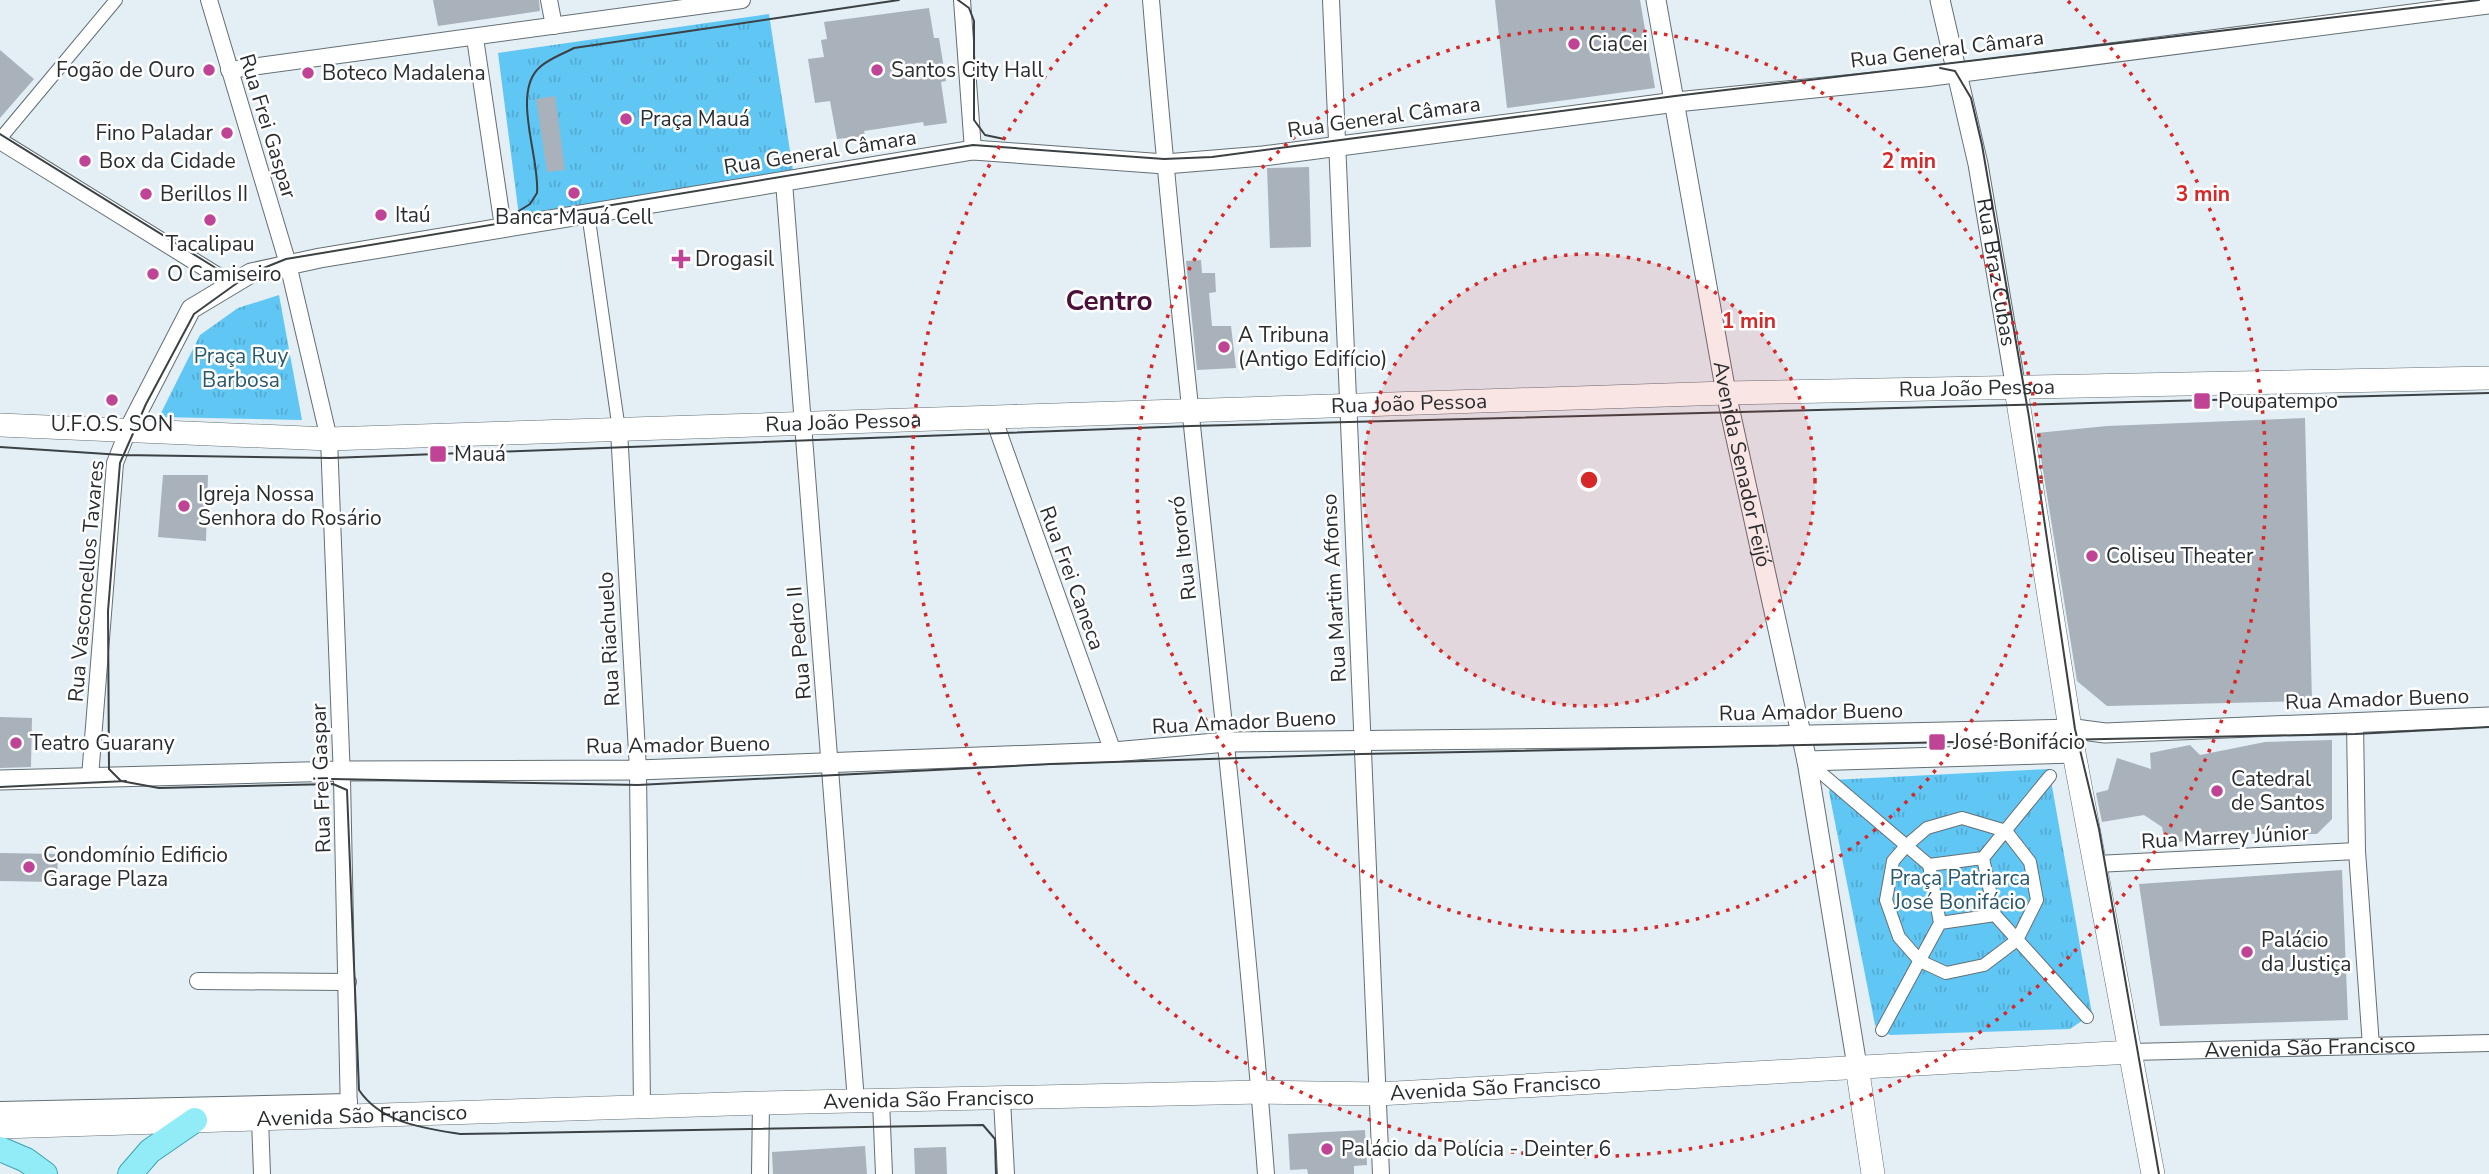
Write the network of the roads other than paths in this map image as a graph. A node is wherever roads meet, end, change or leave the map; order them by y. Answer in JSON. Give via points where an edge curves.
{"nodes":[{"id":1,"x":116,"y":0,"type":"edge"},
{"id":2,"x":209,"y":0,"type":"edge"},
{"id":3,"x":549,"y":0,"type":"edge"},
{"id":4,"x":742,"y":0,"type":"edge"},
{"id":5,"x":962,"y":0,"type":"edge"},
{"id":6,"x":1151,"y":0,"type":"edge"},
{"id":7,"x":1331,"y":0,"type":"edge"},
{"id":8,"x":1656,"y":0,"type":"edge"},
{"id":9,"x":1940,"y":0,"type":"edge"},
{"id":10,"x":2489,"y":4,"type":"edge"},
{"id":11,"x":554,"y":26,"type":"junction"},
{"id":12,"x":475,"y":38,"type":"junction"},
{"id":13,"x":229,"y":70,"type":"junction"},
{"id":14,"x":1955,"y":71,"type":"junction"},
{"id":15,"x":1676,"y":102,"type":"junction"},
{"id":16,"x":0,"y":140,"type":"edge"},
{"id":17,"x":1338,"y":146,"type":"junction"},
{"id":18,"x":973,"y":150,"type":"junction"},
{"id":19,"x":1165,"y":164,"type":"junction"},
{"id":20,"x":784,"y":181,"type":"junction"},
{"id":21,"x":588,"y":213,"type":"junction"},
{"id":22,"x":503,"y":227,"type":"junction"},
{"id":23,"x":288,"y":264,"type":"junction"},
{"id":24,"x":231,"y":284,"type":"junction"},
{"id":25,"x":2489,"y":378,"type":"edge"},
{"id":26,"x":2016,"y":389,"type":"junction"},
{"id":27,"x":1726,"y":393,"type":"junction"},
{"id":28,"x":1346,"y":406,"type":"junction"},
{"id":29,"x":1190,"y":411,"type":"junction"},
{"id":30,"x":993,"y":417,"type":"junction"},
{"id":31,"x":803,"y":424,"type":"junction"},
{"id":32,"x":0,"y":425,"type":"edge"},
{"id":33,"x":619,"y":430,"type":"junction"},
{"id":34,"x":127,"y":433,"type":"junction"},
{"id":35,"x":329,"y":439,"type":"junction"},
{"id":36,"x":2489,"y":717,"type":"edge"},
{"id":37,"x":2354,"y":723,"type":"junction"},
{"id":38,"x":2070,"y":729,"type":"junction"},
{"id":39,"x":1802,"y":736,"type":"junction"},
{"id":40,"x":1362,"y":740,"type":"junction"},
{"id":41,"x":1227,"y":742,"type":"junction"},
{"id":42,"x":1114,"y":752,"type":"junction"},
{"id":43,"x":2074,"y":753,"type":"junction"},
{"id":44,"x":1807,"y":761,"type":"junction"},
{"id":45,"x":830,"y":763,"type":"junction"},
{"id":46,"x":638,"y":770,"type":"junction"},
{"id":47,"x":342,"y":771,"type":"junction"},
{"id":48,"x":2050,"y":776,"type":"dead end"},
{"id":49,"x":90,"y":777,"type":"junction"},
{"id":50,"x":0,"y":780,"type":"edge"},
{"id":51,"x":2006,"y":831,"type":"junction"},
{"id":52,"x":1906,"y":846,"type":"junction"},
{"id":53,"x":2357,"y":851,"type":"junction"},
{"id":54,"x":1983,"y":858,"type":"junction"},
{"id":55,"x":2096,"y":864,"type":"junction"},
{"id":56,"x":1928,"y":865,"type":"junction"},
{"id":57,"x":1994,"y":915,"type":"junction"},
{"id":58,"x":1940,"y":923,"type":"junction"},
{"id":59,"x":2017,"y":940,"type":"junction"},
{"id":60,"x":1920,"y":961,"type":"junction"},
{"id":61,"x":198,"y":981,"type":"dead end"},
{"id":62,"x":348,"y":982,"type":"junction"},
{"id":63,"x":2087,"y":1017,"type":"dead end"},
{"id":64,"x":1882,"y":1030,"type":"dead end"},
{"id":65,"x":2489,"y":1043,"type":"edge"},
{"id":66,"x":2371,"y":1046,"type":"junction"},
{"id":67,"x":2132,"y":1052,"type":"junction"},
{"id":68,"x":1857,"y":1066,"type":"junction"},
{"id":69,"x":1260,"y":1092,"type":"junction"},
{"id":70,"x":1378,"y":1094,"type":"junction"},
{"id":71,"x":1002,"y":1100,"type":"junction"},
{"id":72,"x":856,"y":1101,"type":"junction"},
{"id":73,"x":881,"y":1101,"type":"junction"},
{"id":74,"x":761,"y":1103,"type":"junction"},
{"id":75,"x":642,"y":1106,"type":"junction"},
{"id":76,"x":349,"y":1109,"type":"junction"},
{"id":77,"x":0,"y":1110,"type":"edge"},
{"id":78,"x":260,"y":1119,"type":"junction"},
{"id":79,"x":195,"y":1120,"type":"junction"},
{"id":80,"x":0,"y":1127,"type":"edge"},
{"id":81,"x":0,"y":1149,"type":"edge"},
{"id":82,"x":45,"y":1174,"type":"edge"},
{"id":83,"x":131,"y":1174,"type":"edge"},
{"id":84,"x":262,"y":1174,"type":"edge"},
{"id":85,"x":760,"y":1174,"type":"edge"},
{"id":86,"x":884,"y":1174,"type":"edge"},
{"id":87,"x":1006,"y":1174,"type":"edge"},
{"id":88,"x":1266,"y":1174,"type":"edge"},
{"id":89,"x":1381,"y":1174,"type":"edge"},
{"id":90,"x":1873,"y":1174,"type":"edge"},
{"id":91,"x":2153,"y":1174,"type":"edge"}],
"edges":[{"from":1,"to":16,"type":"street"},
{"from":2,"to":13,"type":"street","name":"Rua Frei Gaspar"},
{"from":3,"to":11,"type":"street"},
{"from":4,"to":11,"type":"street"},
{"from":5,"to":18,"type":"street"},
{"from":6,"to":19,"type":"street","name":"Rua Itororó"},
{"from":7,"to":17,"type":"street","name":"Rua Martim Affonso"},
{"from":8,"to":15,"type":"street","name":"Avenida Senador Feijó"},
{"from":9,"to":14,"type":"street","name":"Rua Braz Cubas"},
{"from":10,"to":14,"type":"street","name":"Rua General Câmara"},
{"from":11,"to":12,"type":"street"},
{"from":12,"to":13,"type":"street"},
{"from":12,"to":22,"type":"street"},
{"from":13,"to":23,"type":"street","name":"Rua Frei Gaspar"},
{"from":14,"to":15,"type":"street","name":"Rua General Câmara"},
{"from":14,"to":26,"type":"street","name":"Rua Braz Cubas","via":[[1978,164]]},
{"from":15,"to":17,"type":"street","name":"Rua General Câmara"},
{"from":15,"to":27,"type":"street","name":"Avenida Senador Feijó"},
{"from":16,"to":24,"type":"street"},
{"from":17,"to":19,"type":"street","name":"Rua General Câmara"},
{"from":17,"to":28,"type":"street","name":"Rua Martim Affonso"},
{"from":18,"to":19,"type":"street","name":"Rua General Câmara"},
{"from":18,"to":20,"type":"street","name":"Rua General Câmara"},
{"from":19,"to":29,"type":"street","name":"Rua Itororó"},
{"from":20,"to":21,"type":"street","name":"Rua General Câmara"},
{"from":20,"to":31,"type":"street","name":"Rua Pedro II"},
{"from":21,"to":22,"type":"street","name":"Rua General Câmara"},
{"from":21,"to":33,"type":"street","name":"Rua Riachuelo"},
{"from":22,"to":23,"type":"street","name":"Rua General Câmara"},
{"from":23,"to":24,"type":"street","via":[[251,273]]},
{"from":23,"to":35,"type":"street"},
{"from":24,"to":34,"type":"street","via":[[191,309]]},
{"from":25,"to":26,"type":"main road","name":"Rua João Pessoa"},
{"from":26,"to":27,"type":"main road","name":"Rua João Pessoa"},
{"from":26,"to":38,"type":"main road","name":"Rua Braz Cubas"},
{"from":27,"to":28,"type":"main road","name":"Rua João Pessoa"},
{"from":27,"to":39,"type":"street","name":"Avenida Senador Feijó"},
{"from":28,"to":29,"type":"main road","name":"Rua João Pessoa"},
{"from":28,"to":40,"type":"street","name":"Rua Martim Affonso"},
{"from":29,"to":30,"type":"main road","name":"Rua João Pessoa"},
{"from":29,"to":41,"type":"street","name":"Rua Itororó"},
{"from":30,"to":31,"type":"main road","name":"Rua João Pessoa"},
{"from":30,"to":42,"type":"street","name":"Rua Frei Caneca"},
{"from":31,"to":33,"type":"main road","name":"Rua João Pessoa"},
{"from":31,"to":45,"type":"street","name":"Rua Pedro II"},
{"from":32,"to":34,"type":"main road"},
{"from":33,"to":35,"type":"main road","name":"Rua João Pessoa"},
{"from":33,"to":46,"type":"street","name":"Rua Riachuelo"},
{"from":34,"to":35,"type":"main road"},
{"from":34,"to":49,"type":"street","name":"Rua Vasconcellos Tavares","via":[[115,463]]},
{"from":35,"to":47,"type":"street","name":"Rua Frei Gaspar"},
{"from":36,"to":37,"type":"street","name":"Rua Amador Bueno"},
{"from":37,"to":38,"type":"street","name":"Rua Amador Bueno","via":[[2105,733]]},
{"from":37,"to":53,"type":"street"},
{"from":38,"to":39,"type":"street","name":"Rua Amador Bueno"},
{"from":38,"to":43,"type":"main road","name":"Rua Braz Cubas"},
{"from":39,"to":40,"type":"street","name":"Rua Amador Bueno"},
{"from":39,"to":44,"type":"street","name":"Avenida Senador Feijó"},
{"from":40,"to":41,"type":"street","name":"Rua Amador Bueno"},
{"from":40,"to":70,"type":"street","name":"Rua Martim Affonso"},
{"from":41,"to":42,"type":"street","name":"Rua Amador Bueno"},
{"from":41,"to":69,"type":"street","name":"Rua Itororó"},
{"from":42,"to":45,"type":"street","name":"Rua Amador Bueno"},
{"from":43,"to":44,"type":"street"},
{"from":43,"to":55,"type":"main road"},
{"from":44,"to":52,"type":"street"},
{"from":44,"to":68,"type":"street"},
{"from":45,"to":46,"type":"street","name":"Rua Amador Bueno"},
{"from":45,"to":72,"type":"street","name":"Rua Pedro II"},
{"from":46,"to":47,"type":"street","name":"Rua Amador Bueno"},
{"from":46,"to":75,"type":"street","name":"Rua Riachuelo"},
{"from":47,"to":49,"type":"street","name":"Rua Amador Bueno"},
{"from":47,"to":62,"type":"street","name":"Rua Frei Gaspar"},
{"from":48,"to":51,"type":"street"},
{"from":49,"to":50,"type":"street","name":"Rua Amador Bueno"},
{"from":51,"to":52,"type":"street","via":[[1962,818],[1927,828]]},
{"from":51,"to":54,"type":"street"},
{"from":51,"to":59,"type":"street","via":[[2030,862],[2037,900]]},
{"from":52,"to":56,"type":"street"},
{"from":52,"to":60,"type":"street","via":[[1894,861],[1886,900],[1899,937]]},
{"from":53,"to":55,"type":"street","name":"Rua Marrey Júnior"},
{"from":53,"to":66,"type":"street"},
{"from":54,"to":56,"type":"street"},
{"from":54,"to":57,"type":"street"},
{"from":55,"to":67,"type":"main road"},
{"from":56,"to":58,"type":"street"},
{"from":57,"to":58,"type":"street"},
{"from":57,"to":59,"type":"street"},
{"from":58,"to":60,"type":"street"},
{"from":59,"to":60,"type":"street","via":[[1984,965],[1946,973]]},
{"from":59,"to":63,"type":"street"},
{"from":60,"to":64,"type":"street"},
{"from":61,"to":62,"type":"street"},
{"from":62,"to":76,"type":"street","name":"Rua Frei Gaspar"},
{"from":65,"to":66,"type":"street","name":"Avenida São Francisco"},
{"from":66,"to":67,"type":"street","name":"Avenida São Francisco"},
{"from":67,"to":68,"type":"main road"},
{"from":67,"to":91,"type":"main road"},
{"from":68,"to":70,"type":"main road","name":"Avenida São Francisco"},
{"from":68,"to":90,"type":"main road"},
{"from":69,"to":70,"type":"main road","name":"Avenida São Francisco"},
{"from":69,"to":71,"type":"main road","name":"Avenida São Francisco"},
{"from":69,"to":88,"type":"street","name":"Rua Itororó"},
{"from":70,"to":89,"type":"street","name":"Rua Martim Affonso"},
{"from":71,"to":73,"type":"main road","name":"Avenida São Francisco"},
{"from":71,"to":87,"type":"street"},
{"from":72,"to":73,"type":"main road","name":"Avenida São Francisco"},
{"from":72,"to":74,"type":"main road","name":"Avenida São Francisco"},
{"from":73,"to":86,"type":"street"},
{"from":74,"to":75,"type":"main road","name":"Avenida São Francisco"},
{"from":74,"to":85,"type":"street"},
{"from":75,"to":76,"type":"main road","name":"Avenida São Francisco"},
{"from":76,"to":77,"type":"street","name":"Avenida São Francisco"},
{"from":76,"to":78,"type":"main road","name":"Avenida São Francisco"},
{"from":78,"to":79,"type":"main road","name":"Avenida São Francisco"},
{"from":78,"to":84,"type":"street"},
{"from":79,"to":80,"type":"main road","name":"Avenida São Francisco"},
{"from":79,"to":83,"type":"main road","via":[[150,1151]]},
{"from":81,"to":82,"type":"main road"}]}
